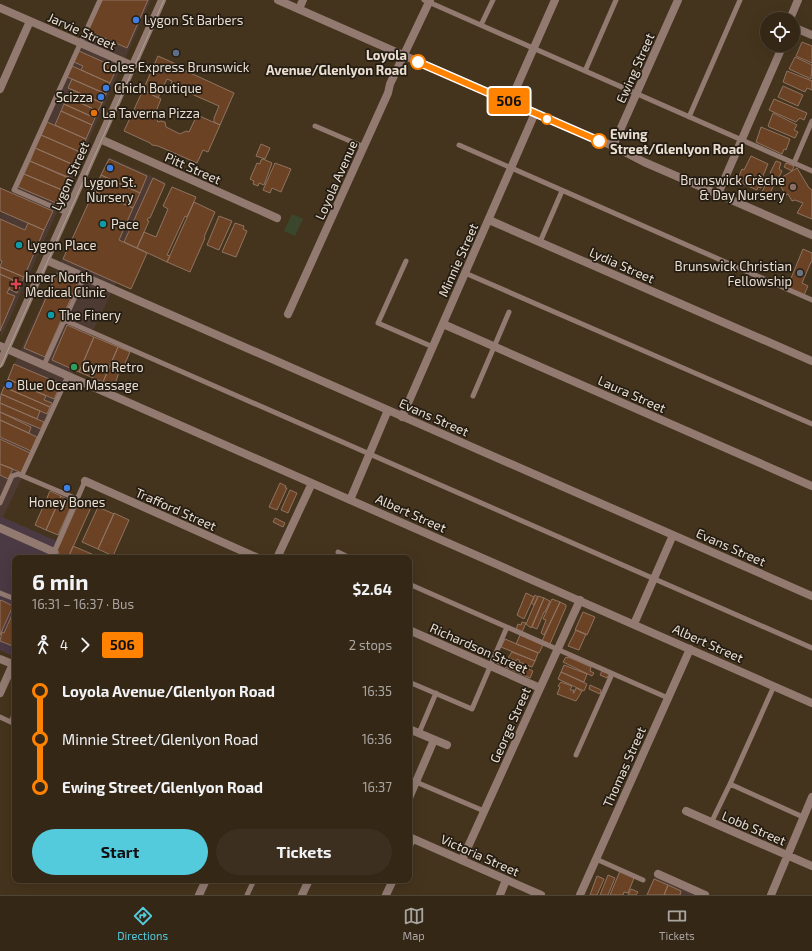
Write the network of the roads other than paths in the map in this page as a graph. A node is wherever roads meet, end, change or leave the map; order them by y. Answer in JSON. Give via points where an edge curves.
{"nodes":[{"id":1,"x":100,"y":0,"type":"edge"},
{"id":2,"x":162,"y":0,"type":"edge"},
{"id":3,"x":278,"y":0,"type":"edge"},
{"id":4,"x":303,"y":0,"type":"edge"},
{"id":5,"x":493,"y":0,"type":"edge"},
{"id":6,"x":555,"y":0,"type":"edge"},
{"id":7,"x":616,"y":0,"type":"edge"},
{"id":8,"x":678,"y":0,"type":"edge"},
{"id":9,"x":740,"y":0,"type":"edge"},
{"id":10,"x":798,"y":0,"type":"edge"},
{"id":11,"x":428,"y":1,"type":"edge"},
{"id":12,"x":0,"y":8,"type":"edge"},
{"id":13,"x":299,"y":9,"type":"junction"},
{"id":14,"x":793,"y":12,"type":"edge"},
{"id":15,"x":30,"y":21,"type":"junction"},
{"id":16,"x":481,"y":25,"type":"junction"},
{"id":17,"x":800,"y":30,"type":"edge"},
{"id":18,"x":812,"y":35,"type":"edge"},
{"id":19,"x":81,"y":43,"type":"junction"},
{"id":20,"x":534,"y":48,"type":"junction"},
{"id":21,"x":780,"y":52,"type":"edge"},
{"id":22,"x":404,"y":55,"type":"junction"},
{"id":23,"x":133,"y":66,"type":"junction"},
{"id":24,"x":585,"y":71,"type":"junction"},
{"id":25,"x":0,"y":89,"type":"edge"},
{"id":26,"x":636,"y":94,"type":"junction"},
{"id":27,"x":510,"y":102,"type":"junction"},
{"id":28,"x":535,"y":113,"type":"junction"},
{"id":29,"x":689,"y":117,"type":"junction"},
{"id":30,"x":812,"y":121,"type":"edge"},
{"id":31,"x":315,"y":126,"type":"dead end"},
{"id":32,"x":100,"y":139,"type":"junction"},
{"id":33,"x":741,"y":140,"type":"junction"},
{"id":34,"x":458,"y":145,"type":"dead end"},
{"id":35,"x":613,"y":146,"type":"junction"},
{"id":36,"x":364,"y":147,"type":"junction"},
{"id":37,"x":794,"y":163,"type":"junction"},
{"id":38,"x":511,"y":169,"type":"junction"},
{"id":39,"x":812,"y":171,"type":"edge"},
{"id":40,"x":562,"y":191,"type":"junction"},
{"id":41,"x":718,"y":194,"type":"junction"},
{"id":42,"x":67,"y":213,"type":"junction"},
{"id":43,"x":277,"y":218,"type":"dead end"},
{"id":44,"x":488,"y":220,"type":"junction"},
{"id":45,"x":812,"y":235,"type":"edge"},
{"id":46,"x":540,"y":242,"type":"junction"},
{"id":47,"x":46,"y":260,"type":"junction"},
{"id":48,"x":406,"y":261,"type":"dead end"},
{"id":49,"x":465,"y":272,"type":"junction"},
{"id":50,"x":84,"y":277,"type":"junction"},
{"id":51,"x":812,"y":300,"type":"edge"},
{"id":52,"x":509,"y":312,"type":"dead end"},
{"id":53,"x":288,"y":314,"type":"dead end"},
{"id":54,"x":64,"y":320,"type":"junction"},
{"id":55,"x":443,"y":324,"type":"junction"},
{"id":56,"x":3,"y":347,"type":"edge"},
{"id":57,"x":433,"y":347,"type":"junction"},
{"id":58,"x":494,"y":347,"type":"junction"},
{"id":59,"x":812,"y":361,"type":"edge"},
{"id":60,"x":0,"y":363,"type":"edge"},
{"id":61,"x":44,"y":365,"type":"junction"},
{"id":62,"x":68,"y":376,"type":"junction"},
{"id":63,"x":473,"y":396,"type":"dead end"},
{"id":64,"x":388,"y":410,"type":"junction"},
{"id":65,"x":402,"y":416,"type":"junction"},
{"id":66,"x":812,"y":424,"type":"edge"},
{"id":67,"x":370,"y":454,"type":"junction"},
{"id":68,"x":22,"y":475,"type":"junction"},
{"id":69,"x":85,"y":481,"type":"joint"},
{"id":70,"x":312,"y":483,"type":"junction"},
{"id":71,"x":812,"y":486,"type":"edge"},
{"id":72,"x":77,"y":499,"type":"junction"},
{"id":73,"x":350,"y":500,"type":"junction"},
{"id":74,"x":0,"y":503,"type":"edge"},
{"id":75,"x":0,"y":528,"type":"edge"},
{"id":76,"x":673,"y":535,"type":"junction"},
{"id":77,"x":54,"y":552,"type":"joint"},
{"id":78,"x":338,"y":552,"type":"dead end"},
{"id":79,"x":251,"y":555,"type":"edge"},
{"id":80,"x":278,"y":555,"type":"edge"},
{"id":81,"x":344,"y":555,"type":"edge"},
{"id":82,"x":654,"y":579,"type":"junction"},
{"id":83,"x":412,"y":585,"type":"edge"},
{"id":84,"x":0,"y":593,"type":"edge"},
{"id":85,"x":812,"y":596,"type":"edge"},
{"id":86,"x":12,"y":598,"type":"edge"},
{"id":87,"x":580,"y":600,"type":"junction"},
{"id":88,"x":634,"y":624,"type":"junction"},
{"id":89,"x":507,"y":627,"type":"junction"},
{"id":90,"x":412,"y":631,"type":"edge"},
{"id":91,"x":812,"y":648,"type":"edge"},
{"id":92,"x":690,"y":649,"type":"junction"},
{"id":93,"x":557,"y":650,"type":"junction"},
{"id":94,"x":0,"y":659,"type":"edge"},
{"id":95,"x":12,"y":664,"type":"edge"},
{"id":96,"x":490,"y":666,"type":"junction"},
{"id":97,"x":12,"y":669,"type":"edge"},
{"id":98,"x":612,"y":674,"type":"junction"},
{"id":99,"x":412,"y":683,"type":"edge"},
{"id":100,"x":774,"y":686,"type":"junction"},
{"id":101,"x":540,"y":688,"type":"junction"},
{"id":102,"x":0,"y":693,"type":"edge"},
{"id":103,"x":436,"y":694,"type":"junction"},
{"id":104,"x":668,"y":698,"type":"junction"},
{"id":105,"x":812,"y":703,"type":"edge"},
{"id":106,"x":0,"y":717,"type":"edge"},
{"id":107,"x":12,"y":723,"type":"edge"},
{"id":108,"x":412,"y":730,"type":"edge"},
{"id":109,"x":419,"y":733,"type":"junction"},
{"id":110,"x":434,"y":740,"type":"junction"},
{"id":111,"x":447,"y":745,"type":"dead end"},
{"id":112,"x":576,"y":755,"type":"dead end"},
{"id":113,"x":412,"y":780,"type":"edge"},
{"id":114,"x":730,"y":784,"type":"junction"},
{"id":115,"x":812,"y":797,"type":"edge"},
{"id":116,"x":484,"y":811,"type":"junction"},
{"id":117,"x":686,"y":812,"type":"dead end"},
{"id":118,"x":803,"y":817,"type":"junction"},
{"id":119,"x":711,"y":823,"type":"junction"},
{"id":120,"x":412,"y":841,"type":"edge"},
{"id":121,"x":787,"y":856,"type":"junction"},
{"id":122,"x":596,"y":859,"type":"junction"},
{"id":123,"x":462,"y":860,"type":"junction"},
{"id":124,"x":812,"y":866,"type":"edge"},
{"id":125,"x":658,"y":874,"type":"dead end"},
{"id":126,"x":506,"y":880,"type":"junction"},
{"id":127,"x":643,"y":880,"type":"dead end"},
{"id":128,"x":205,"y":883,"type":"edge"},
{"id":129,"x":253,"y":883,"type":"edge"},
{"id":130,"x":307,"y":883,"type":"edge"},
{"id":131,"x":392,"y":883,"type":"edge"},
{"id":132,"x":199,"y":895,"type":"edge"},
{"id":133,"x":247,"y":895,"type":"edge"},
{"id":134,"x":302,"y":895,"type":"edge"},
{"id":135,"x":386,"y":895,"type":"edge"},
{"id":136,"x":500,"y":895,"type":"edge"},
{"id":137,"x":541,"y":895,"type":"edge"},
{"id":138,"x":580,"y":895,"type":"edge"},
{"id":139,"x":705,"y":895,"type":"edge"},
{"id":140,"x":771,"y":895,"type":"edge"}],
"edges":[{"from":1,"to":19,"type":"lane"},
{"from":2,"to":23,"type":"street","name":"Lygon Street"},
{"from":3,"to":13,"type":"street"},
{"from":4,"to":13,"type":"street"},
{"from":5,"to":16,"type":"lane"},
{"from":6,"to":20,"type":"street"},
{"from":7,"to":24,"type":"lane"},
{"from":8,"to":26,"type":"street","name":"Ewing Street"},
{"from":9,"to":29,"type":"lane"},
{"from":10,"to":14,"type":"street"},
{"from":11,"to":16,"type":"lane"},
{"from":11,"to":22,"type":"street","name":"Loyola Avenue"},
{"from":12,"to":15,"type":"street","name":"Jarvie Street"},
{"from":13,"to":22,"type":"street"},
{"from":15,"to":19,"type":"street","name":"Jarvie Street"},
{"from":15,"to":25,"type":"street"},
{"from":16,"to":20,"type":"lane"},
{"from":17,"to":18,"type":"street"},
{"from":19,"to":23,"type":"street","name":"Jarvie Street"},
{"from":19,"to":42,"type":"lane","via":[[14,190]]},
{"from":20,"to":24,"type":"lane"},
{"from":20,"to":27,"type":"street"},
{"from":21,"to":33,"type":"street"},
{"from":22,"to":27,"type":"street"},
{"from":22,"to":36,"type":"street","name":"Loyola Avenue"},
{"from":23,"to":32,"type":"street","name":"Lygon Street"},
{"from":24,"to":26,"type":"lane"},
{"from":26,"to":29,"type":"lane"},
{"from":26,"to":35,"type":"street","name":"Ewing Street"},
{"from":27,"to":28,"type":"street"},
{"from":28,"to":35,"type":"street"},
{"from":28,"to":38,"type":"street","name":"Minnie Street"},
{"from":29,"to":33,"type":"lane"},
{"from":30,"to":37,"type":"lane"},
{"from":31,"to":36,"type":"lane"},
{"from":32,"to":42,"type":"street","name":"Lygon Street"},
{"from":32,"to":43,"type":"street","name":"Pitt Street"},
{"from":33,"to":37,"type":"lane"},
{"from":33,"to":41,"type":"street"},
{"from":34,"to":38,"type":"lane"},
{"from":35,"to":41,"type":"street"},
{"from":36,"to":53,"type":"street","name":"Loyola Avenue"},
{"from":37,"to":39,"type":"lane"},
{"from":38,"to":40,"type":"lane"},
{"from":38,"to":44,"type":"street","name":"Minnie Street"},
{"from":40,"to":46,"type":"lane"},
{"from":40,"to":51,"type":"lane"},
{"from":41,"to":45,"type":"street"},
{"from":42,"to":47,"type":"street","name":"Lygon Street"},
{"from":44,"to":46,"type":"street","name":"Lydia Street"},
{"from":44,"to":49,"type":"street","name":"Minnie Street"},
{"from":46,"to":59,"type":"street","name":"Lydia Street"},
{"from":47,"to":50,"type":"street","name":"Evans Street"},
{"from":47,"to":56,"type":"street","name":"Lygon Street"},
{"from":48,"to":57,"type":"lane","via":[[378,323]]},
{"from":49,"to":55,"type":"street","name":"Minnie Street"},
{"from":49,"to":66,"type":"lane"},
{"from":50,"to":54,"type":"lane"},
{"from":50,"to":64,"type":"street","name":"Evans Street"},
{"from":52,"to":58,"type":"lane"},
{"from":54,"to":61,"type":"lane"},
{"from":54,"to":67,"type":"lane"},
{"from":55,"to":57,"type":"street","name":"Minnie Street"},
{"from":55,"to":58,"type":"street","name":"Laura Street"},
{"from":56,"to":60,"type":"street","name":"Lygon Street"},
{"from":56,"to":61,"type":"street","name":"Albert Street"},
{"from":57,"to":65,"type":"street","name":"Minnie Street"},
{"from":58,"to":63,"type":"lane"},
{"from":58,"to":71,"type":"street","name":"Laura Street"},
{"from":61,"to":62,"type":"street","name":"Albert Street"},
{"from":62,"to":68,"type":"lane"},
{"from":62,"to":70,"type":"street","name":"Albert Street"},
{"from":64,"to":65,"type":"street","name":"Evans Street"},
{"from":64,"to":67,"type":"street"},
{"from":65,"to":76,"type":"street","name":"Evans Street"},
{"from":67,"to":73,"type":"street"},
{"from":67,"to":82,"type":"lane"},
{"from":68,"to":72,"type":"lane"},
{"from":68,"to":74,"type":"lane","via":[[12,476]]},
{"from":69,"to":72,"type":"lane"},
{"from":69,"to":79,"type":"street","name":"Trafford Street"},
{"from":70,"to":73,"type":"street","name":"Albert Street"},
{"from":70,"to":80,"type":"street"},
{"from":72,"to":77,"type":"lane"},
{"from":73,"to":87,"type":"street","name":"Albert Street"},
{"from":75,"to":77,"type":"street"},
{"from":76,"to":82,"type":"street"},
{"from":76,"to":85,"type":"street","name":"Evans Street"},
{"from":78,"to":81,"type":"lane"},
{"from":82,"to":88,"type":"street"},
{"from":82,"to":91,"type":"lane"},
{"from":83,"to":89,"type":"lane"},
{"from":84,"to":86,"type":"lane"},
{"from":87,"to":88,"type":"street","name":"Albert Street"},
{"from":87,"to":93,"type":"street","name":"George Street"},
{"from":88,"to":92,"type":"street","name":"Albert Street"},
{"from":89,"to":93,"type":"lane"},
{"from":89,"to":96,"type":"lane"},
{"from":90,"to":96,"type":"street","name":"Richardson Street"},
{"from":92,"to":100,"type":"street","name":"Albert Street"},
{"from":92,"to":104,"type":"street","name":"Thomas Street"},
{"from":93,"to":98,"type":"lane"},
{"from":93,"to":101,"type":"street","name":"George Street"},
{"from":94,"to":95,"type":"street"},
{"from":96,"to":101,"type":"street","name":"Richardson Street"},
{"from":96,"to":103,"type":"lane","via":[[472,709]]},
{"from":97,"to":102,"type":"street"},
{"from":98,"to":104,"type":"lane"},
{"from":98,"to":112,"type":"lane"},
{"from":99,"to":103,"type":"lane"},
{"from":100,"to":105,"type":"street","name":"Albert Street"},
{"from":100,"to":114,"type":"lane"},
{"from":101,"to":116,"type":"street","name":"George Street"},
{"from":103,"to":109,"type":"lane"},
{"from":104,"to":122,"type":"street","name":"Thomas Street"},
{"from":106,"to":107,"type":"lane"},
{"from":108,"to":109,"type":"street"},
{"from":109,"to":110,"type":"street"},
{"from":110,"to":111,"type":"street"},
{"from":110,"to":113,"type":"street"},
{"from":113,"to":116,"type":"lane"},
{"from":114,"to":118,"type":"lane"},
{"from":114,"to":119,"type":"lane"},
{"from":115,"to":118,"type":"street"},
{"from":116,"to":123,"type":"street","name":"George Street"},
{"from":117,"to":119,"type":"street","name":"Lobb Street"},
{"from":118,"to":121,"type":"street"},
{"from":119,"to":121,"type":"street","name":"Lobb Street"},
{"from":120,"to":123,"type":"street","name":"Victoria Street"},
{"from":121,"to":124,"type":"street","name":"Lobb Street"},
{"from":121,"to":140,"type":"street"},
{"from":122,"to":127,"type":"lane"},
{"from":122,"to":138,"type":"street","name":"Thomas Street"},
{"from":123,"to":126,"type":"street","name":"Victoria Street"},
{"from":125,"to":139,"type":"street"},
{"from":126,"to":136,"type":"street"},
{"from":126,"to":137,"type":"street","name":"Victoria Street"},
{"from":128,"to":132,"type":"street"},
{"from":129,"to":133,"type":"lane"},
{"from":130,"to":134,"type":"street"},
{"from":131,"to":135,"type":"street"}]}
